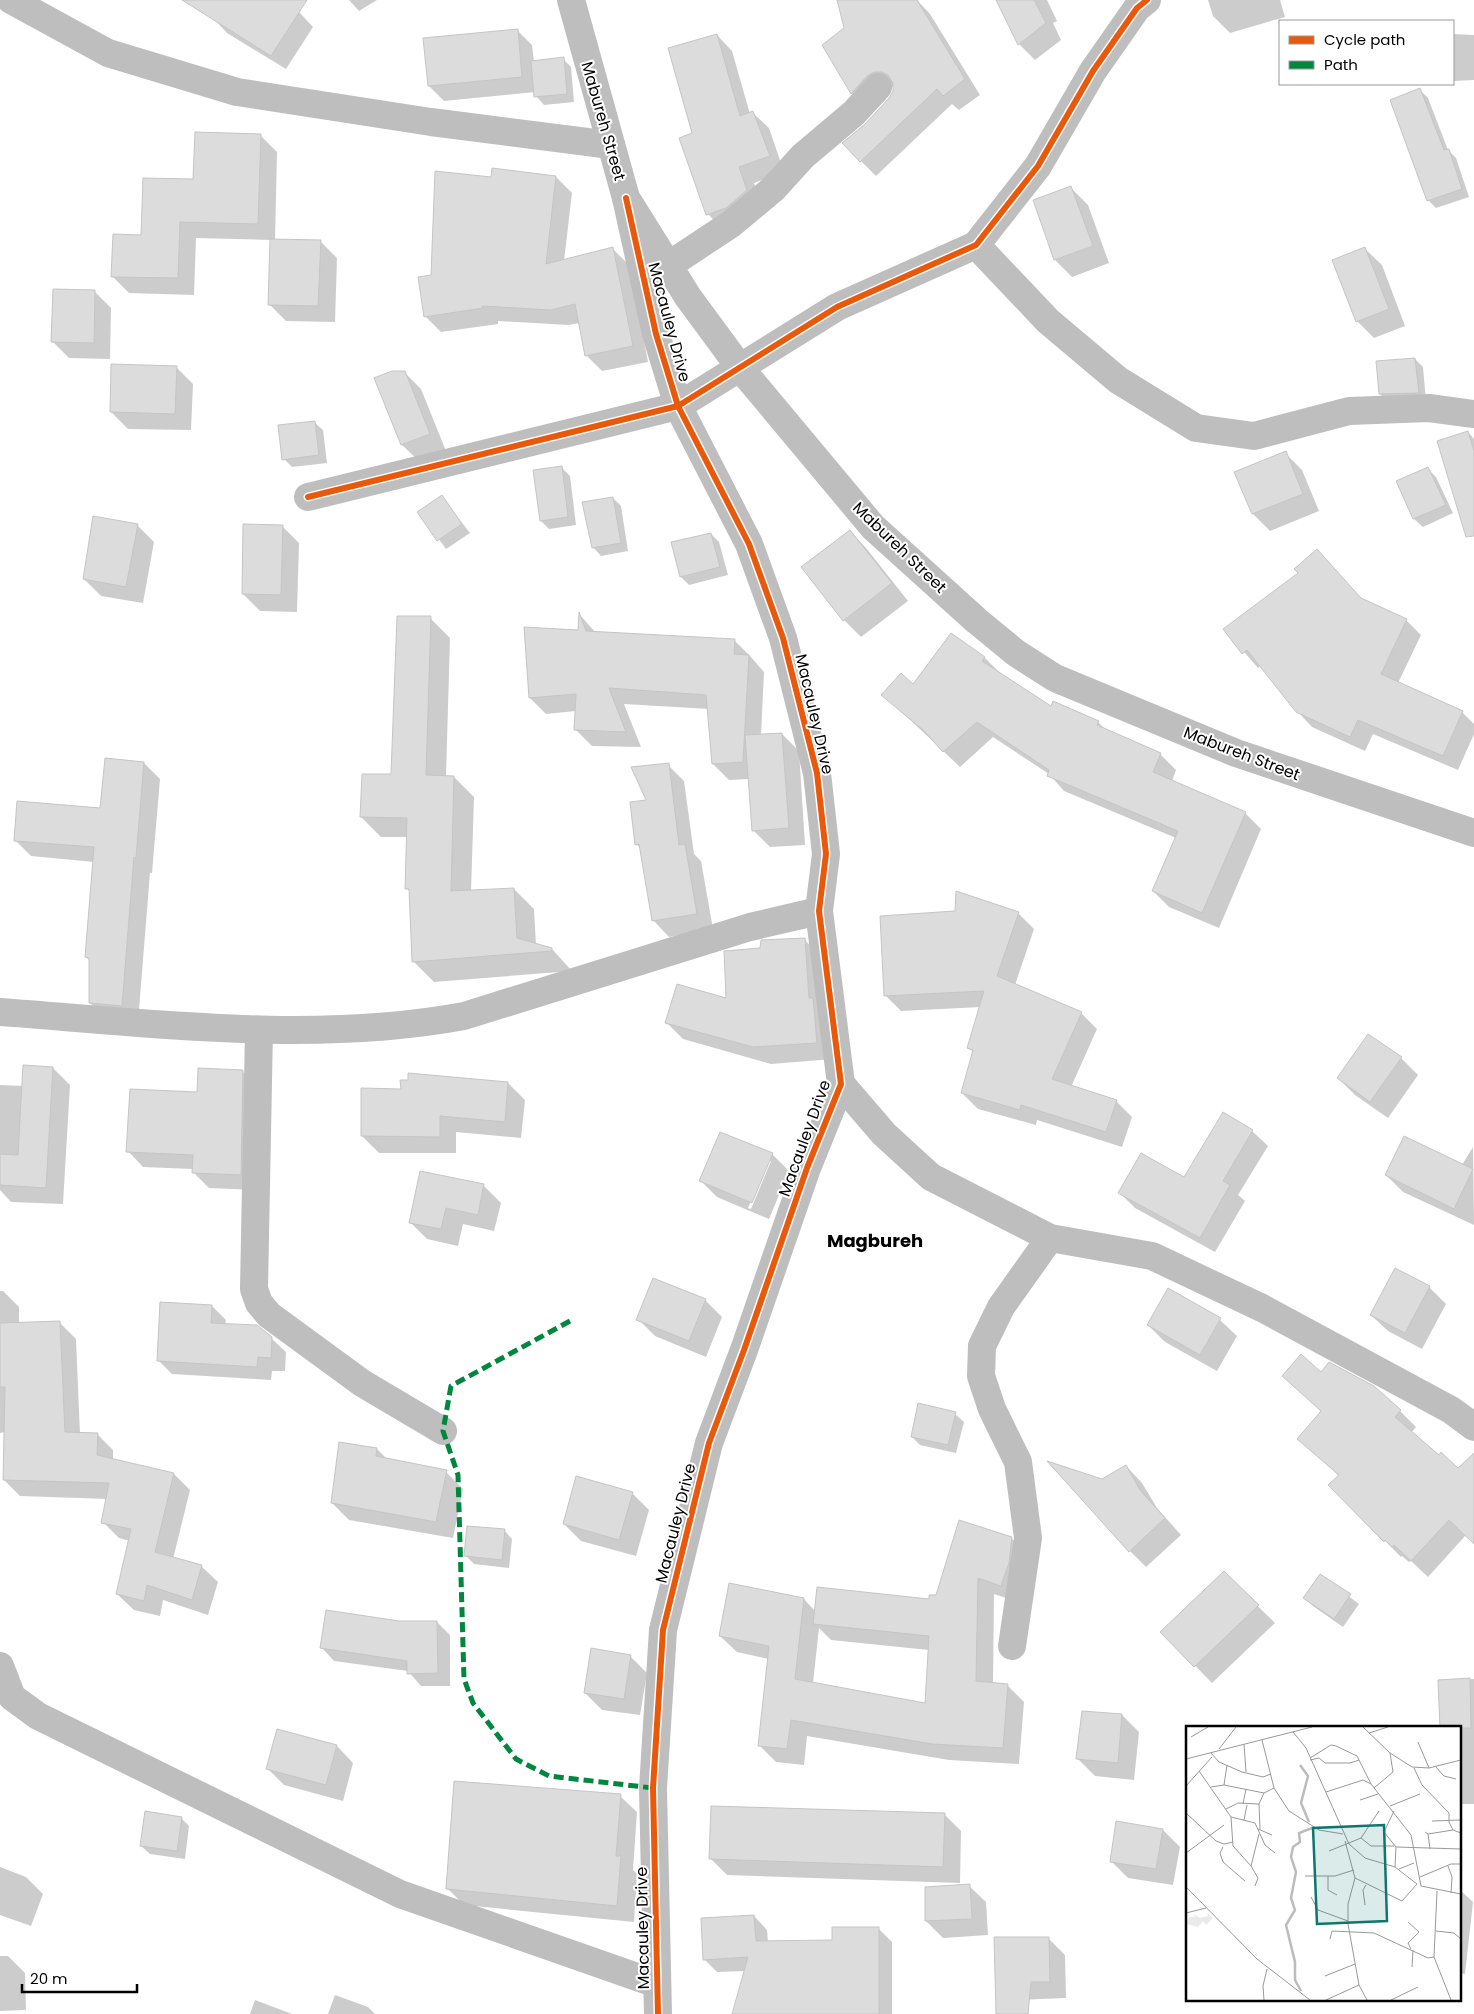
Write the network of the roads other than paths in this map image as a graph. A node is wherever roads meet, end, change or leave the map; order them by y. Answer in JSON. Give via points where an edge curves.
{"nodes":[{"id":1,"x":11,"y":0,"type":"edge"},
{"id":2,"x":571,"y":0,"type":"edge"},
{"id":3,"x":1147,"y":0,"type":"edge"},
{"id":4,"x":878,"y":87,"type":"dead end"},
{"id":5,"x":611,"y":145,"type":"junction"},
{"id":6,"x":626,"y":198,"type":"junction"},
{"id":7,"x":976,"y":245,"type":"junction"},
{"id":8,"x":669,"y":266,"type":"junction"},
{"id":9,"x":740,"y":369,"type":"junction"},
{"id":10,"x":678,"y":406,"type":"junction"},
{"id":11,"x":1474,"y":414,"type":"edge"},
{"id":12,"x":308,"y":498,"type":"dead end"},
{"id":13,"x":1474,"y":833,"type":"edge"},
{"id":14,"x":819,"y":912,"type":"junction"},
{"id":15,"x":0,"y":1012,"type":"edge"},
{"id":16,"x":259,"y":1030,"type":"junction"},
{"id":17,"x":841,"y":1084,"type":"junction"},
{"id":18,"x":1050,"y":1238,"type":"junction"},
{"id":19,"x":1474,"y":1427,"type":"edge"},
{"id":20,"x":443,"y":1431,"type":"dead end"},
{"id":21,"x":1012,"y":1646,"type":"dead end"},
{"id":22,"x":0,"y":1666,"type":"edge"},
{"id":23,"x":658,"y":1984,"type":"junction"},
{"id":24,"x":658,"y":2014,"type":"edge"}],
"edges":[{"from":1,"to":5,"type":"street","via":[[108,53],[237,92]]},
{"from":2,"to":5,"type":"street","name":"Mabureh Street"},
{"from":3,"to":7,"type":"street","via":[[1137,8],[1093,71],[1038,166]]},
{"from":4,"to":8,"type":"street","via":[[854,113],[803,156],[773,189],[731,224]]},
{"from":5,"to":6,"type":"street","name":"Mabureh Street"},
{"from":6,"to":8,"type":"street","name":"Mabureh Street"},
{"from":6,"to":10,"type":"street","name":"Macauley Drive","via":[[656,334]]},
{"from":7,"to":9,"type":"street","via":[[837,307]]},
{"from":7,"to":11,"type":"street","via":[[1048,321],[1118,380],[1196,428],[1254,436],[1349,411],[1429,408]]},
{"from":8,"to":9,"type":"street","name":"Mabureh Street"},
{"from":9,"to":10,"type":"street"},
{"from":9,"to":13,"type":"street","name":"Mabureh Street","via":[[873,527],[990,632],[1055,678],[1236,753]]},
{"from":10,"to":12,"type":"street"},
{"from":10,"to":14,"type":"street","name":"Macauley Drive","via":[[749,544],[783,638],[817,773],[826,854]]},
{"from":14,"to":16,"type":"street","via":[[750,927],[464,1016],[415,1025]]},
{"from":14,"to":17,"type":"street","name":"Macauley Drive"},
{"from":15,"to":16,"type":"street"},
{"from":16,"to":20,"type":"street","via":[[254,1288],[259,1303],[269,1314],[362,1383]]},
{"from":17,"to":18,"type":"street","via":[[884,1134],[931,1177]]},
{"from":17,"to":23,"type":"street","name":"Macauley Drive","via":[[807,1168],[709,1443],[663,1630],[653,1788]]},
{"from":18,"to":19,"type":"street","via":[[1152,1256],[1262,1308],[1451,1410]]},
{"from":18,"to":21,"type":"street","via":[[1001,1307],[982,1346],[981,1376],[992,1409],[1018,1462],[1028,1538]]},
{"from":22,"to":23,"type":"street","via":[[12,1697],[38,1716],[391,1890]]},
{"from":23,"to":24,"type":"street","name":"Macauley Drive"}]}
